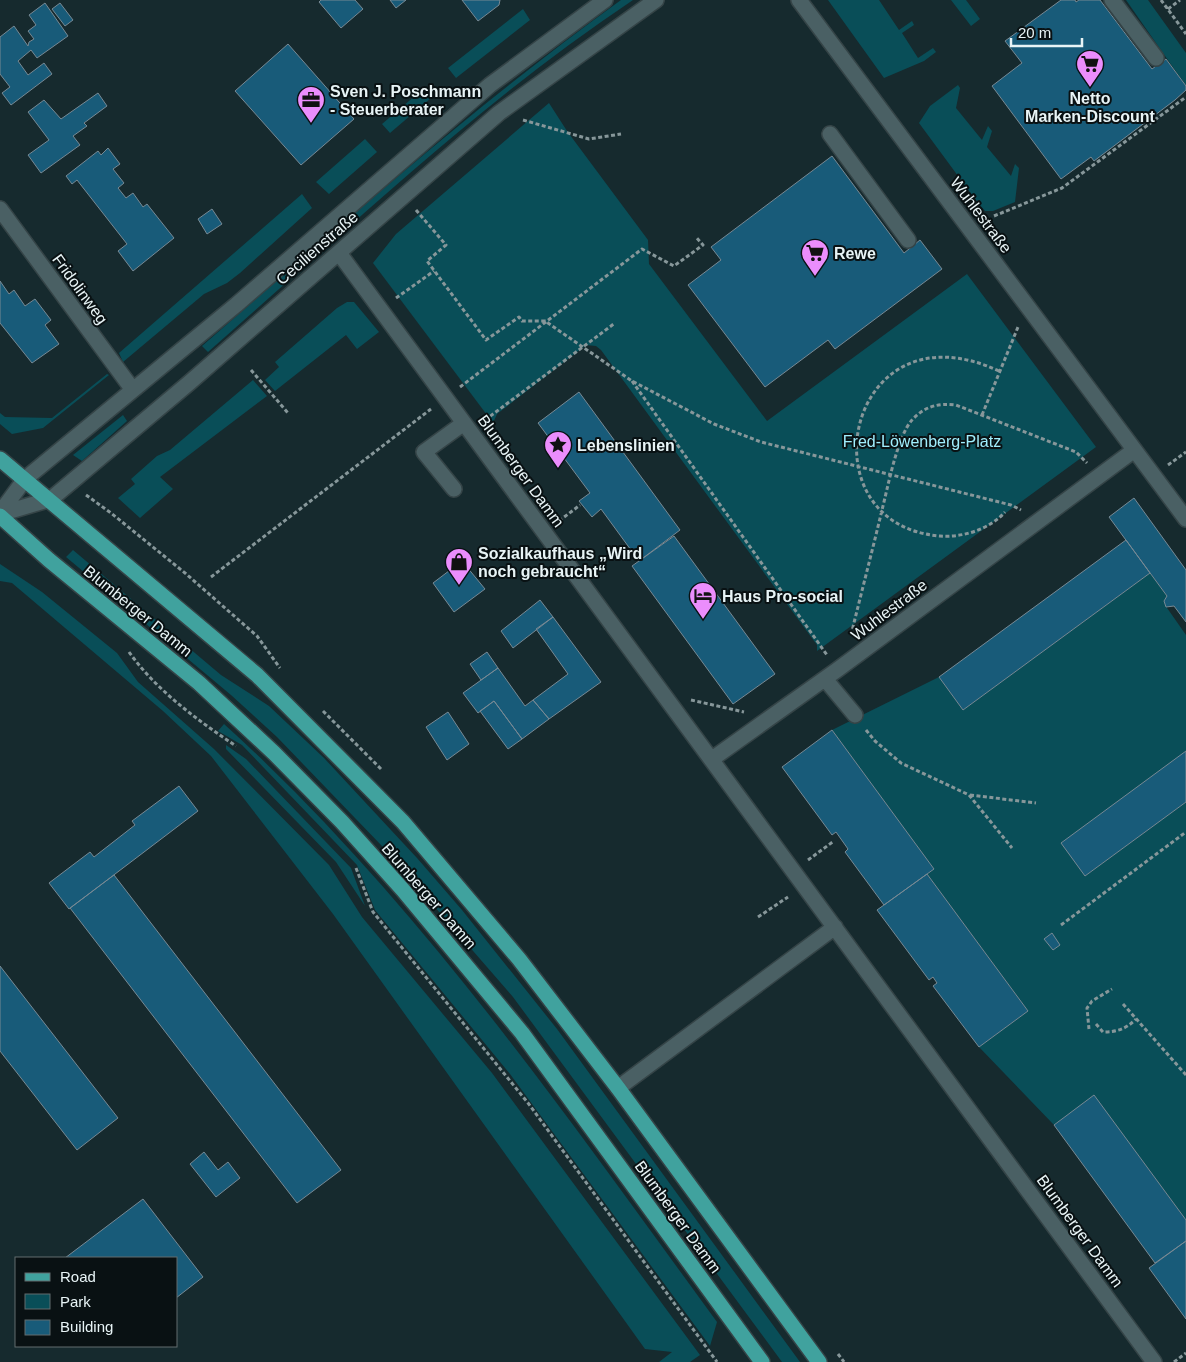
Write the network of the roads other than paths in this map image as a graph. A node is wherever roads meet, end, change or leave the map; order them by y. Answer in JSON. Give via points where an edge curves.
{"nodes":[{"id":1,"x":606,"y":0,"type":"edge"},
{"id":2,"x":656,"y":0,"type":"edge"},
{"id":3,"x":799,"y":0,"type":"edge"},
{"id":4,"x":1112,"y":0,"type":"edge"},
{"id":5,"x":1156,"y":58,"type":"dead end"},
{"id":6,"x":830,"y":134,"type":"dead end"},
{"id":7,"x":0,"y":209,"type":"edge"},
{"id":8,"x":908,"y":240,"type":"dead end"},
{"id":9,"x":339,"y":253,"type":"junction"},
{"id":10,"x":133,"y":390,"type":"junction"},
{"id":11,"x":464,"y":423,"type":"junction"},
{"id":12,"x":1133,"y":450,"type":"junction"},
{"id":13,"x":0,"y":459,"type":"edge"},
{"id":14,"x":25,"y":479,"type":"junction"},
{"id":15,"x":454,"y":489,"type":"dead end"},
{"id":16,"x":51,"y":499,"type":"junction"},
{"id":17,"x":0,"y":515,"type":"edge"},
{"id":18,"x":1186,"y":519,"type":"edge"},
{"id":19,"x":831,"y":674,"type":"junction"},
{"id":20,"x":855,"y":715,"type":"road end"},
{"id":21,"x":712,"y":759,"type":"junction"},
{"id":22,"x":835,"y":927,"type":"junction"},
{"id":23,"x":618,"y":1088,"type":"junction"},
{"id":24,"x":762,"y":1362,"type":"edge"},
{"id":25,"x":819,"y":1362,"type":"edge"},
{"id":26,"x":1154,"y":1362,"type":"edge"}],
"edges":[{"from":1,"to":10,"type":"street","name":"Cecilienstraße","via":[[490,85]]},
{"from":2,"to":9,"type":"street","name":"Cecilienstraße","via":[[499,113]]},
{"from":3,"to":12,"type":"street","name":"Wuhlestraße"},
{"from":4,"to":5,"type":"street"},
{"from":6,"to":8,"type":"street"},
{"from":7,"to":10,"type":"street","name":"Fridolinweg"},
{"from":9,"to":11,"type":"street","name":"Blumberger Damm"},
{"from":9,"to":16,"type":"street","name":"Cecilienstraße"},
{"from":10,"to":14,"type":"street","name":"Cecilienstraße"},
{"from":11,"to":15,"type":"street","via":[[424,452]]},
{"from":11,"to":21,"type":"street","name":"Blumberger Damm"},
{"from":12,"to":18,"type":"street","name":"Wuhlestraße"},
{"from":12,"to":19,"type":"street","name":"Wuhlestraße"},
{"from":13,"to":14,"type":"main road","name":"Blumberger Damm"},
{"from":14,"to":16,"type":"main road","name":"Blumberger Damm"},
{"from":14,"to":17,"type":"street","name":"Cecilienstraße"},
{"from":16,"to":17,"type":"street","name":"Cecilienstraße"},
{"from":16,"to":23,"type":"main road","name":"Blumberger Damm","via":[[258,675],[391,810],[472,900]]},
{"from":17,"to":24,"type":"main road","name":"Blumberger Damm","via":[[49,560],[199,683],[274,752],[342,822],[522,1033]]},
{"from":19,"to":20,"type":"street","via":[[845,706]]},
{"from":19,"to":21,"type":"street","name":"Wuhlestraße"},
{"from":21,"to":22,"type":"street","name":"Blumberger Damm"},
{"from":22,"to":23,"type":"street"},
{"from":22,"to":26,"type":"street","name":"Blumberger Damm"},
{"from":23,"to":25,"type":"main road","name":"Blumberger Damm"}]}
